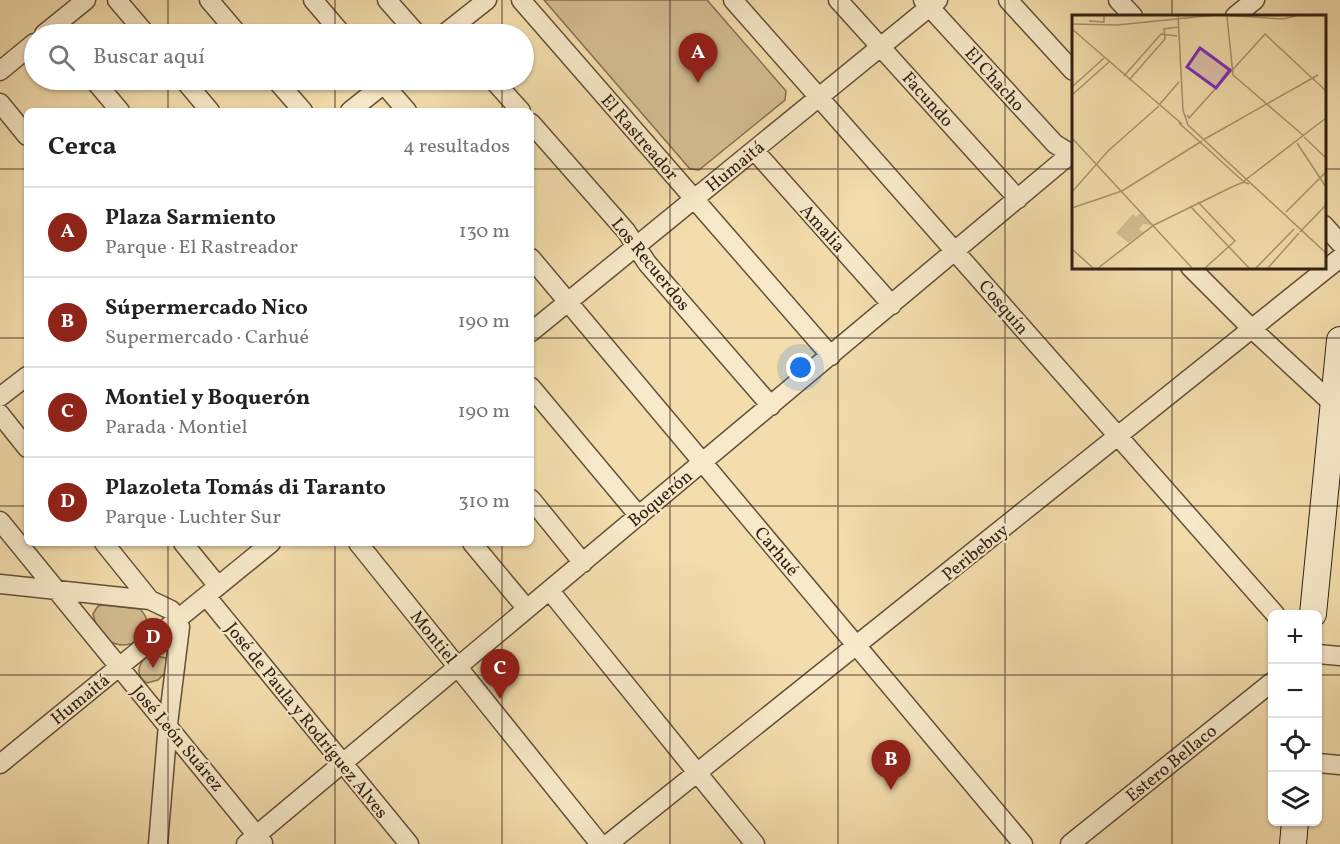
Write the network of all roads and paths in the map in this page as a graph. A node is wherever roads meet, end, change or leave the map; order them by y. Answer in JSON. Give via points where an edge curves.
{"nodes":[{"id":1,"x":86,"y":0,"type":"edge"},
{"id":2,"x":117,"y":0,"type":"edge"},
{"id":3,"x":209,"y":0,"type":"edge"},
{"id":4,"x":313,"y":0,"type":"edge"},
{"id":5,"x":387,"y":0,"type":"edge"},
{"id":6,"x":521,"y":0,"type":"edge"},
{"id":7,"x":733,"y":0,"type":"edge"},
{"id":8,"x":838,"y":0,"type":"edge"},
{"id":9,"x":1008,"y":0,"type":"edge"},
{"id":10,"x":1118,"y":0,"type":"edge"},
{"id":11,"x":930,"y":2,"type":"edge"},
{"id":12,"x":1250,"y":2,"type":"edge"},
{"id":13,"x":478,"y":3,"type":"edge"},
{"id":14,"x":1132,"y":15,"type":"edge"},
{"id":15,"x":1236,"y":15,"type":"edge"},
{"id":16,"x":60,"y":24,"type":"edge"},
{"id":17,"x":137,"y":24,"type":"edge"},
{"id":18,"x":229,"y":24,"type":"edge"},
{"id":19,"x":333,"y":24,"type":"edge"},
{"id":20,"x":408,"y":24,"type":"edge"},
{"id":21,"x":458,"y":24,"type":"edge"},
{"id":22,"x":880,"y":47,"type":"junction"},
{"id":23,"x":24,"y":51,"type":"edge"},
{"id":24,"x":1072,"y":69,"type":"edge"},
{"id":25,"x":0,"y":71,"type":"edge"},
{"id":26,"x":102,"y":90,"type":"edge"},
{"id":27,"x":192,"y":90,"type":"edge"},
{"id":28,"x":285,"y":90,"type":"edge"},
{"id":29,"x":374,"y":90,"type":"edge"},
{"id":30,"x":391,"y":90,"type":"edge"},
{"id":31,"x":502,"y":90,"type":"edge"},
{"id":32,"x":819,"y":97,"type":"junction"},
{"id":33,"x":0,"y":103,"type":"edge"},
{"id":34,"x":117,"y":108,"type":"edge"},
{"id":35,"x":207,"y":108,"type":"edge"},
{"id":36,"x":300,"y":108,"type":"edge"},
{"id":37,"x":353,"y":108,"type":"edge"},
{"id":38,"x":405,"y":108,"type":"edge"},
{"id":39,"x":517,"y":108,"type":"edge"},
{"id":40,"x":534,"y":126,"type":"edge"},
{"id":41,"x":24,"y":132,"type":"edge"},
{"id":42,"x":754,"y":150,"type":"junction"},
{"id":43,"x":1072,"y":154,"type":"edge"},
{"id":44,"x":694,"y":199,"type":"junction"},
{"id":45,"x":1018,"y":199,"type":"junction"},
{"id":46,"x":1325,"y":227,"type":"edge"},
{"id":47,"x":1340,"y":243,"type":"edge"},
{"id":48,"x":636,"y":246,"type":"junction"},
{"id":49,"x":956,"y":252,"type":"junction"},
{"id":50,"x":1340,"y":258,"type":"edge"},
{"id":51,"x":534,"y":261,"type":"edge"},
{"id":52,"x":1191,"y":268,"type":"edge"},
{"id":53,"x":568,"y":301,"type":"junction"},
{"id":54,"x":892,"y":305,"type":"junction"},
{"id":55,"x":534,"y":329,"type":"edge"},
{"id":56,"x":1252,"y":329,"type":"junction"},
{"id":57,"x":1340,"y":340,"type":"edge"},
{"id":58,"x":831,"y":356,"type":"junction"},
{"id":59,"x":24,"y":378,"type":"edge"},
{"id":60,"x":534,"y":391,"type":"edge"},
{"id":61,"x":0,"y":398,"type":"edge"},
{"id":62,"x":771,"y":406,"type":"junction"},
{"id":63,"x":1337,"y":406,"type":"edge"},
{"id":64,"x":0,"y":414,"type":"edge"},
{"id":65,"x":1119,"y":437,"type":"junction"},
{"id":66,"x":24,"y":444,"type":"edge"},
{"id":67,"x":703,"y":462,"type":"junction"},
{"id":68,"x":534,"y":503,"type":"edge"},
{"id":69,"x":639,"y":516,"type":"junction"},
{"id":70,"x":0,"y":521,"type":"edge"},
{"id":71,"x":106,"y":546,"type":"edge"},
{"id":72,"x":185,"y":546,"type":"edge"},
{"id":73,"x":267,"y":546,"type":"edge"},
{"id":74,"x":360,"y":546,"type":"edge"},
{"id":75,"x":474,"y":546,"type":"edge"},
{"id":76,"x":583,"y":562,"type":"junction"},
{"id":77,"x":0,"y":584,"type":"edge"},
{"id":78,"x":56,"y":590,"type":"junction"},
{"id":79,"x":212,"y":591,"type":"junction"},
{"id":80,"x":550,"y":591,"type":"junction"},
{"id":81,"x":150,"y":600,"type":"junction"},
{"id":82,"x":527,"y":609,"type":"junction"},
{"id":83,"x":1271,"y":610,"type":"edge"},
{"id":84,"x":1313,"y":610,"type":"edge"},
{"id":85,"x":178,"y":618,"type":"junction"},
{"id":86,"x":856,"y":646,"type":"junction"},
{"id":87,"x":1322,"y":654,"type":"edge"},
{"id":88,"x":1340,"y":656,"type":"edge"},
{"id":89,"x":118,"y":667,"type":"junction"},
{"id":90,"x":459,"y":667,"type":"junction"},
{"id":91,"x":1268,"y":685,"type":"edge"},
{"id":92,"x":168,"y":724,"type":"junction"},
{"id":93,"x":343,"y":763,"type":"junction"},
{"id":94,"x":1322,"y":763,"type":"edge"},
{"id":95,"x":0,"y":764,"type":"edge"},
{"id":96,"x":1340,"y":765,"type":"edge"},
{"id":97,"x":697,"y":773,"type":"junction"},
{"id":98,"x":1295,"y":826,"type":"edge"},
{"id":99,"x":256,"y":841,"type":"edge"},
{"id":100,"x":158,"y":844,"type":"edge"},
{"id":101,"x":409,"y":844,"type":"edge"},
{"id":102,"x":600,"y":844,"type":"edge"},
{"id":103,"x":608,"y":844,"type":"edge"},
{"id":104,"x":755,"y":844,"type":"edge"},
{"id":105,"x":1023,"y":844,"type":"edge"},
{"id":106,"x":1071,"y":844,"type":"edge"},
{"id":107,"x":1293,"y":844,"type":"edge"}],
"edges":[{"from":1,"to":16,"type":"street"},
{"from":2,"to":17,"type":"street"},
{"from":3,"to":18,"type":"street"},
{"from":4,"to":19,"type":"street"},
{"from":5,"to":20,"type":"street"},
{"from":6,"to":44,"type":"street","name":"El Rastreador"},
{"from":7,"to":32,"type":"street","name":"Cosquín"},
{"from":8,"to":22,"type":"street","name":"Facundo"},
{"from":9,"to":24,"type":"street"},
{"from":10,"to":14,"type":"street"},
{"from":11,"to":22,"type":"street","name":"Humaitá"},
{"from":11,"to":43,"type":"street","name":"El Chacho","via":[[1055,144]]},
{"from":12,"to":15,"type":"street"},
{"from":13,"to":21,"type":"street"},
{"from":22,"to":32,"type":"street","name":"Humaitá"},
{"from":22,"to":45,"type":"street","name":"Facundo"},
{"from":23,"to":25,"type":"street"},
{"from":26,"to":34,"type":"street"},
{"from":27,"to":35,"type":"street"},
{"from":28,"to":36,"type":"street"},
{"from":29,"to":37,"type":"street"},
{"from":30,"to":38,"type":"street"},
{"from":31,"to":39,"type":"street"},
{"from":32,"to":42,"type":"street","name":"Humaitá"},
{"from":32,"to":49,"type":"street","name":"Cosquín"},
{"from":33,"to":41,"type":"street"},
{"from":40,"to":48,"type":"street","name":"Los Recuerdos"},
{"from":42,"to":44,"type":"street","name":"Humaitá"},
{"from":42,"to":54,"type":"street","name":"Amalia"},
{"from":43,"to":45,"type":"street","name":"Boquerón"},
{"from":44,"to":48,"type":"street","name":"Humaitá"},
{"from":44,"to":58,"type":"street","name":"El Rastreador"},
{"from":45,"to":49,"type":"street","name":"Boquerón"},
{"from":46,"to":47,"type":"street"},
{"from":48,"to":53,"type":"street","name":"Humaitá"},
{"from":48,"to":62,"type":"street","name":"Los Recuerdos","via":[[647,264]]},
{"from":49,"to":54,"type":"street","name":"Boquerón"},
{"from":49,"to":65,"type":"street","name":"Cosquín"},
{"from":50,"to":56,"type":"street","name":"Peribebuy"},
{"from":51,"to":53,"type":"street","name":"Carhué"},
{"from":52,"to":56,"type":"street"},
{"from":53,"to":55,"type":"street","name":"Humaitá"},
{"from":53,"to":67,"type":"street","name":"Carhué"},
{"from":54,"to":58,"type":"street","name":"Boquerón"},
{"from":56,"to":63,"type":"street"},
{"from":56,"to":65,"type":"street","name":"Peribebuy"},
{"from":57,"to":63,"type":"street"},
{"from":58,"to":62,"type":"street","name":"Boquerón"},
{"from":59,"to":61,"type":"street"},
{"from":60,"to":69,"type":"street"},
{"from":62,"to":67,"type":"street","name":"Boquerón"},
{"from":63,"to":84,"type":"street"},
{"from":64,"to":66,"type":"street"},
{"from":65,"to":83,"type":"street","name":"Cosquín"},
{"from":65,"to":86,"type":"street","name":"Peribebuy"},
{"from":67,"to":69,"type":"street","name":"Boquerón"},
{"from":67,"to":86,"type":"street","name":"Carhué"},
{"from":68,"to":76,"type":"street"},
{"from":69,"to":76,"type":"street","name":"Boquerón"},
{"from":70,"to":78,"type":"street","name":"José León Suárez"},
{"from":71,"to":81,"type":"street"},
{"from":72,"to":79,"type":"street","name":"José de Paula y Rodríguez Alves"},
{"from":73,"to":79,"type":"street","name":"Humaitá"},
{"from":74,"to":90,"type":"street","name":"Montiel"},
{"from":75,"to":82,"type":"street"},
{"from":76,"to":80,"type":"street","name":"Boquerón"},
{"from":77,"to":78,"type":"street"},
{"from":78,"to":81,"type":"street"},
{"from":78,"to":89,"type":"street","name":"José León Suárez"},
{"from":79,"to":85,"type":"street","name":"Humaitá"},
{"from":79,"to":93,"type":"street","name":"José de Paula y Rodríguez Alves"},
{"from":80,"to":82,"type":"street","name":"Boquerón"},
{"from":80,"to":97,"type":"street"},
{"from":81,"to":85,"type":"street"},
{"from":82,"to":90,"type":"street","name":"Boquerón"},
{"from":85,"to":89,"type":"street","name":"Humaitá"},
{"from":85,"to":92,"type":"street"},
{"from":86,"to":97,"type":"street","name":"Peribebuy"},
{"from":86,"to":105,"type":"street","name":"Carhué"},
{"from":87,"to":88,"type":"street"},
{"from":89,"to":92,"type":"street","name":"José León Suárez"},
{"from":89,"to":95,"type":"street","name":"Humaitá"},
{"from":90,"to":93,"type":"street","name":"Boquerón"},
{"from":90,"to":102,"type":"street","name":"Montiel"},
{"from":91,"to":106,"type":"street","name":"Estero Bellaco"},
{"from":92,"to":99,"type":"street","name":"José León Suárez"},
{"from":92,"to":100,"type":"street"},
{"from":93,"to":99,"type":"street","name":"Boquerón"},
{"from":93,"to":101,"type":"street","name":"José de Paula y Rodríguez Alves"},
{"from":94,"to":96,"type":"street"},
{"from":97,"to":103,"type":"street","name":"Peribebuy"},
{"from":97,"to":104,"type":"street"},
{"from":98,"to":107,"type":"street"}]}
